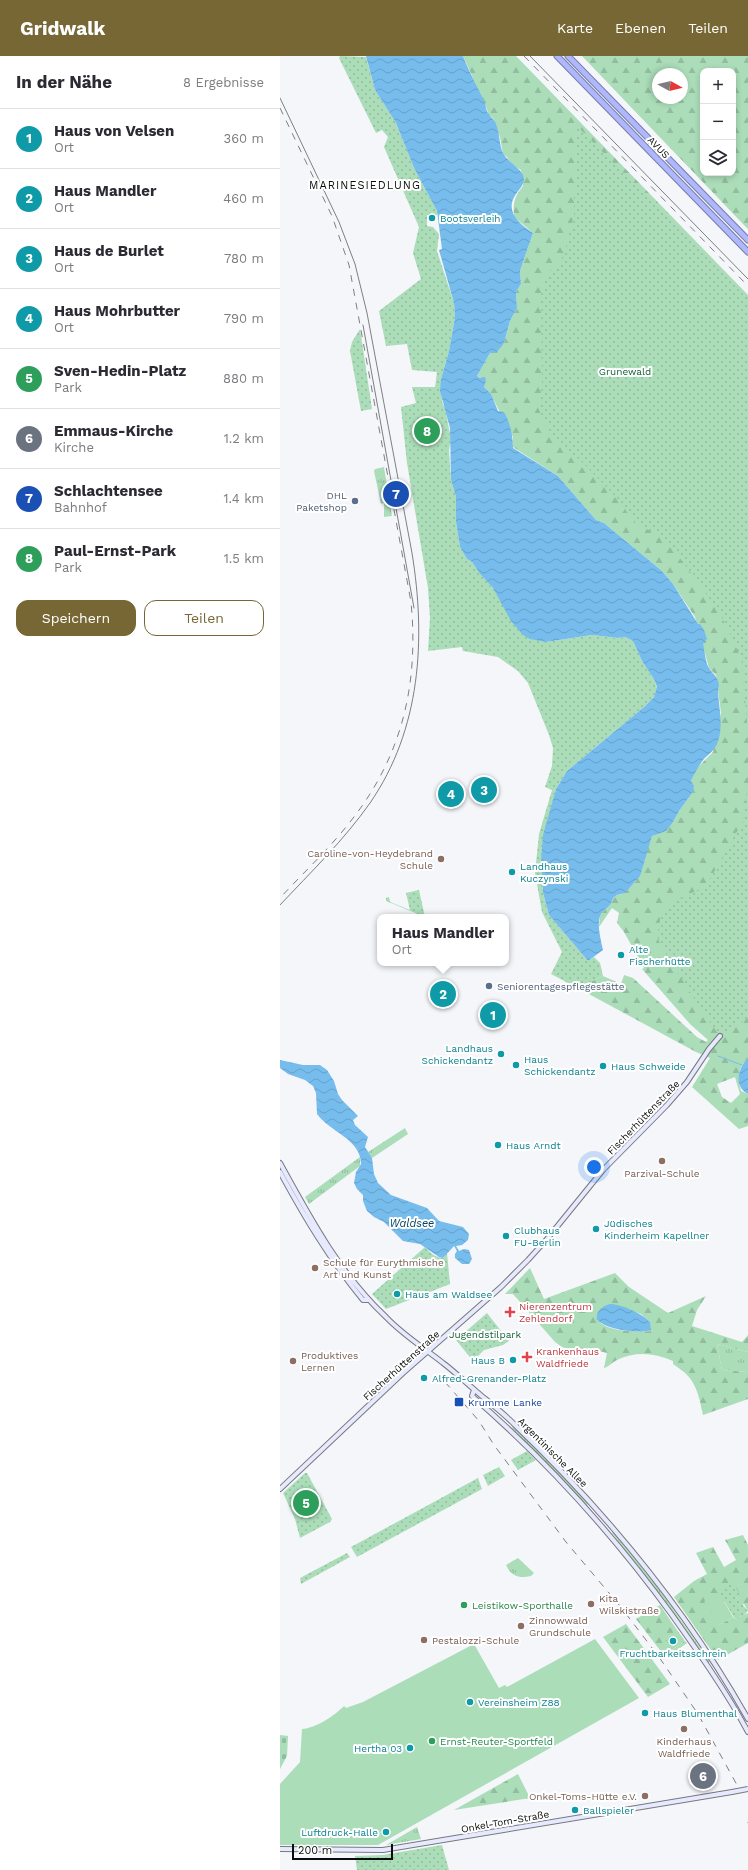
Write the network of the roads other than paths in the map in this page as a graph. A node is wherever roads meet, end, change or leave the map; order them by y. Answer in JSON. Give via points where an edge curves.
{"nodes":[{"id":1,"x":557,"y":56,"type":"edge"},
{"id":2,"x":568,"y":56,"type":"edge"},
{"id":3,"x":748,"y":240,"type":"edge"},
{"id":4,"x":748,"y":252,"type":"edge"},
{"id":5,"x":720,"y":1036,"type":"dead end"},
{"id":6,"x":280,"y":1163,"type":"edge"},
{"id":7,"x":280,"y":1172,"type":"edge"},
{"id":8,"x":369,"y":1300,"type":"junction"},
{"id":9,"x":428,"y":1352,"type":"junction"},
{"id":10,"x":474,"y":1390,"type":"junction"},
{"id":11,"x":280,"y":1489,"type":"edge"},
{"id":12,"x":748,"y":1719,"type":"edge"},
{"id":13,"x":748,"y":1732,"type":"edge"},
{"id":14,"x":748,"y":1789,"type":"edge"},
{"id":15,"x":280,"y":1849,"type":"edge"}],
"edges":[{"from":1,"to":4,"type":"highway","name":"AVUS"},
{"from":2,"to":3,"type":"highway","name":"AVUS"},
{"from":5,"to":9,"type":"main road","name":"Fischerhüttenstraße","via":[[668,1105],[603,1170],[547,1239],[504,1284]]},
{"from":6,"to":8,"type":"main road","name":"Argentinische Allee","via":[[319,1233]]},
{"from":7,"to":8,"type":"main road","via":[[315,1236],[363,1300]]},
{"from":8,"to":9,"type":"main road","name":"Argentinische Allee","via":[[397,1328]]},
{"from":9,"to":10,"type":"main road","name":"Argentinische Allee"},
{"from":9,"to":11,"type":"main road","name":"Fischerhüttenstraße"},
{"from":10,"to":12,"type":"main road","name":"Argentinische Allee","via":[[536,1445],[595,1506],[689,1628]]},
{"from":10,"to":13,"type":"main road","name":"Argentinische Allee","via":[[472,1396],[556,1474],[616,1542],[695,1648]]},
{"from":14,"to":15,"type":"main road","name":"Onkel-Tom-Straße","bridge":true,"via":[[384,1850]]}]}
